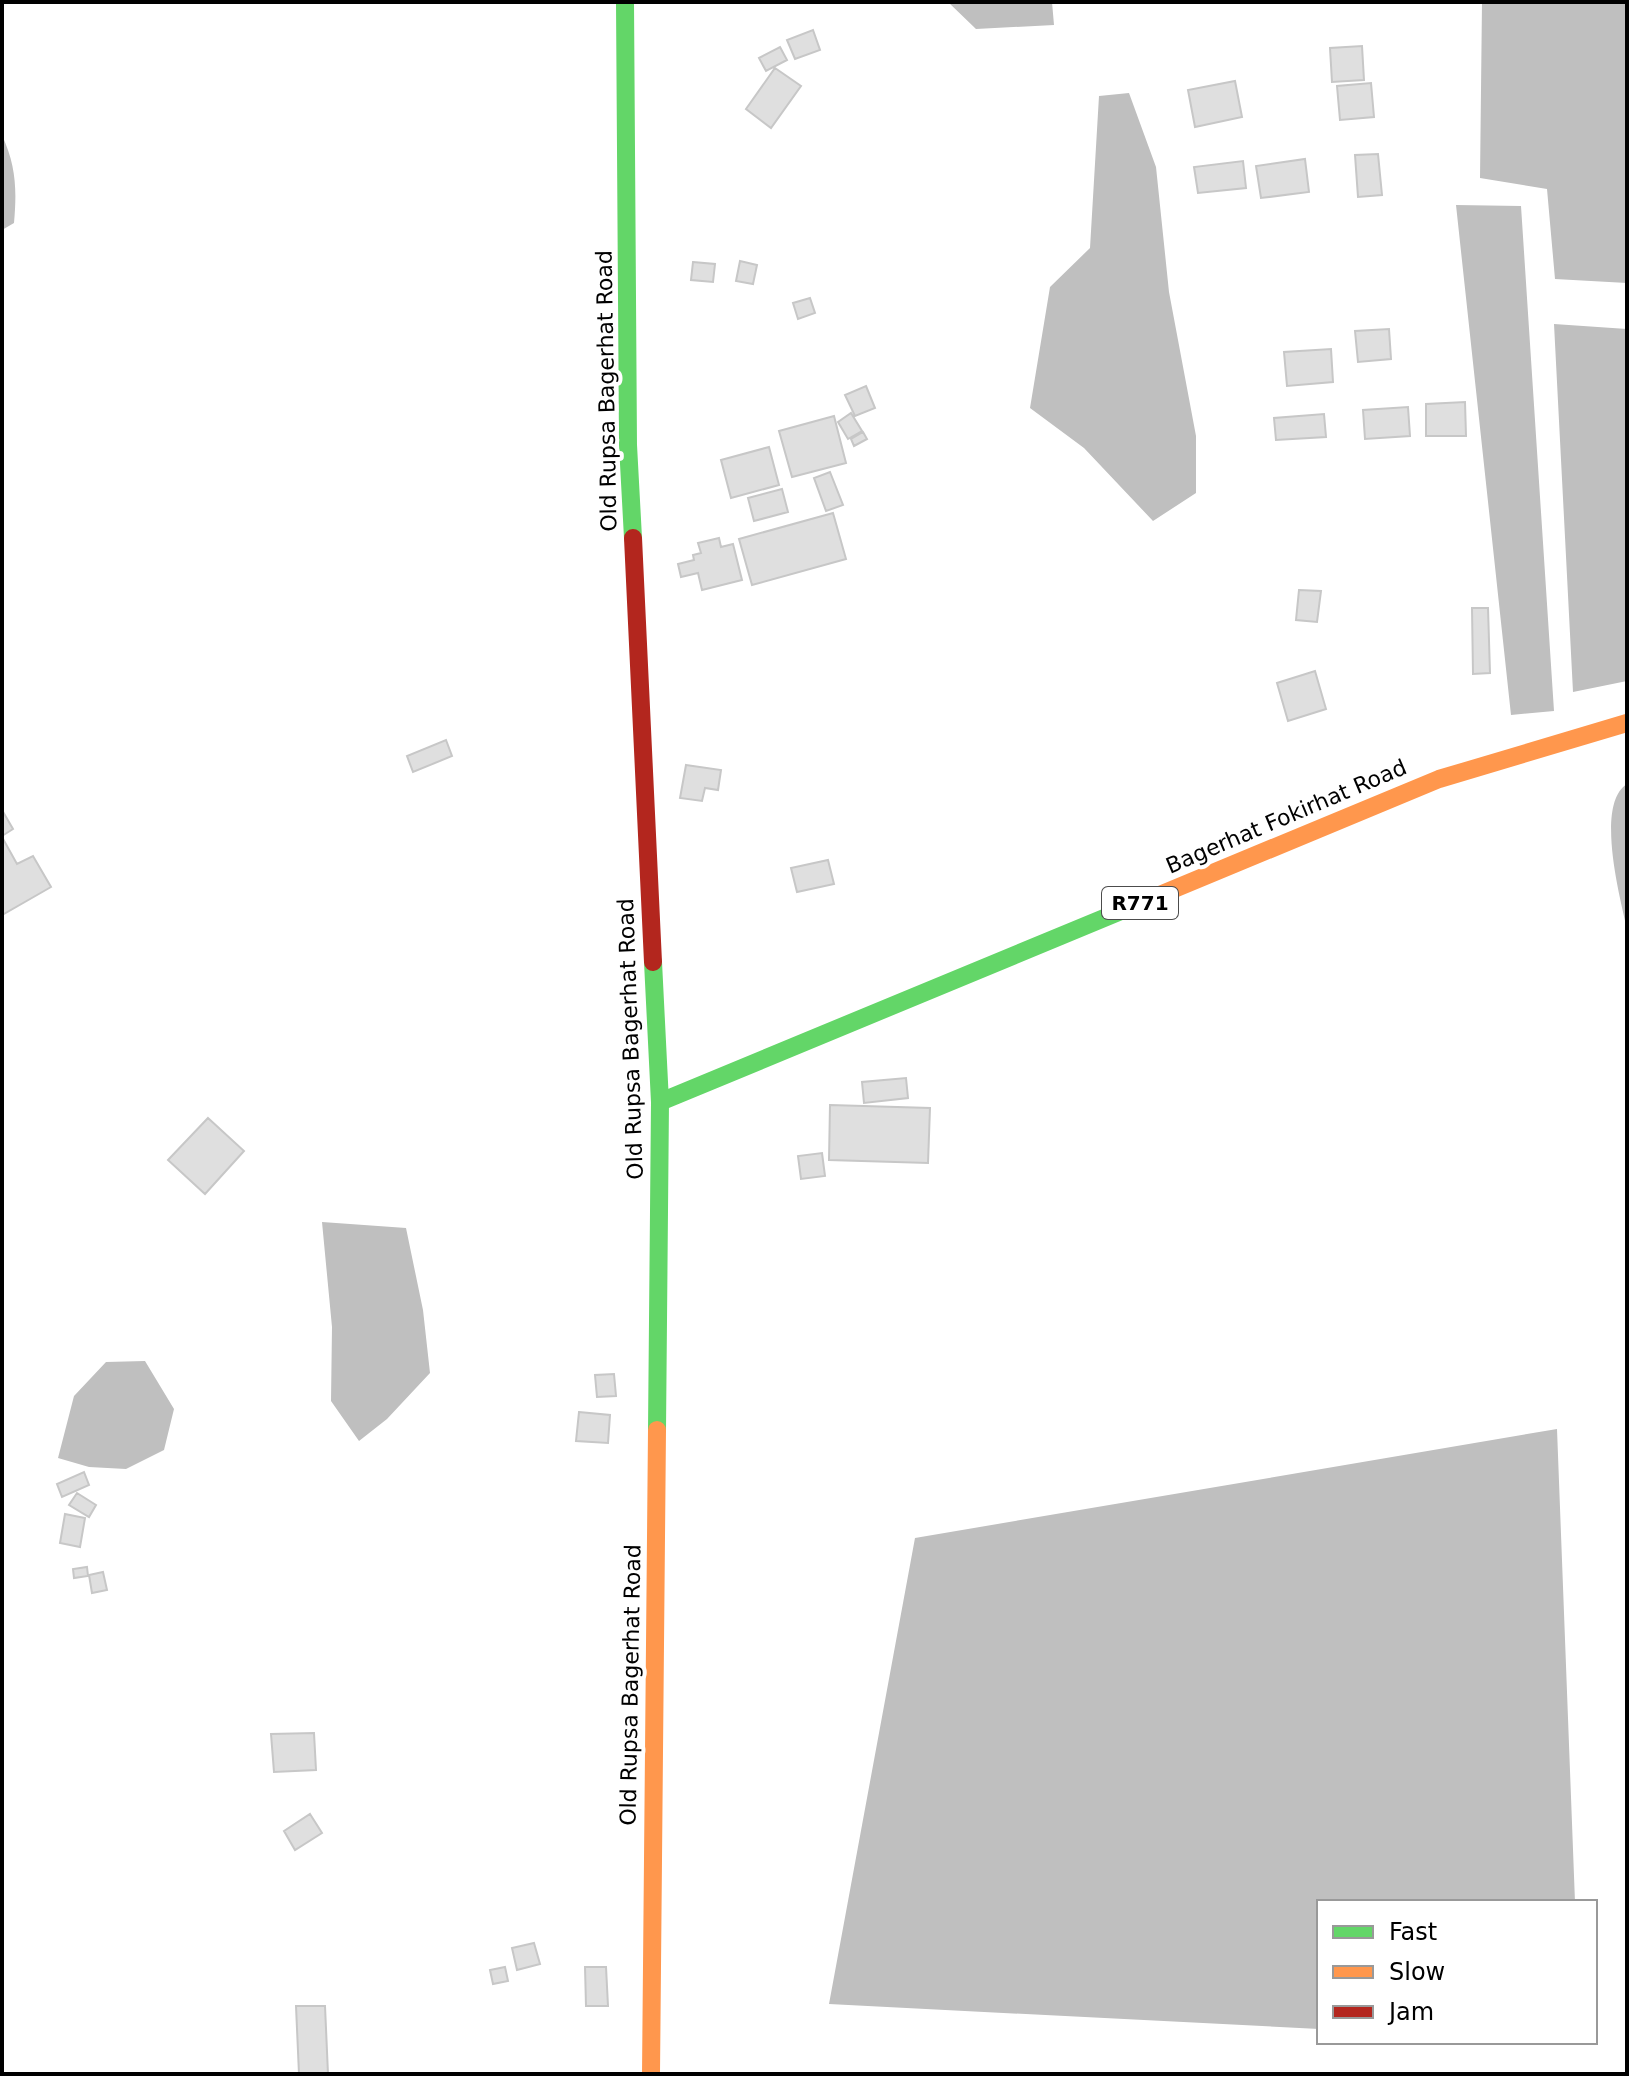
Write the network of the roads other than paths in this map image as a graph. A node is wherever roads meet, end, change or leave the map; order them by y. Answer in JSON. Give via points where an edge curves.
{"nodes":[{"id":1,"x":625,"y":2,"type":"edge"},
{"id":2,"x":1627,"y":723,"type":"edge"},
{"id":3,"x":660,"y":1102,"type":"junction"},
{"id":4,"x":651,"y":2074,"type":"edge"}],
"edges":[{"from":1,"to":3,"type":"street","name":"Old Rupsa Bagerhat Road","via":[[628,445]]},
{"from":2,"to":3,"type":"street","name":"Bagerhat Fokirhat Road","number":"R771","via":[[1439,779]]},
{"from":3,"to":4,"type":"street","name":"Old Rupsa Bagerhat Road"}]}
